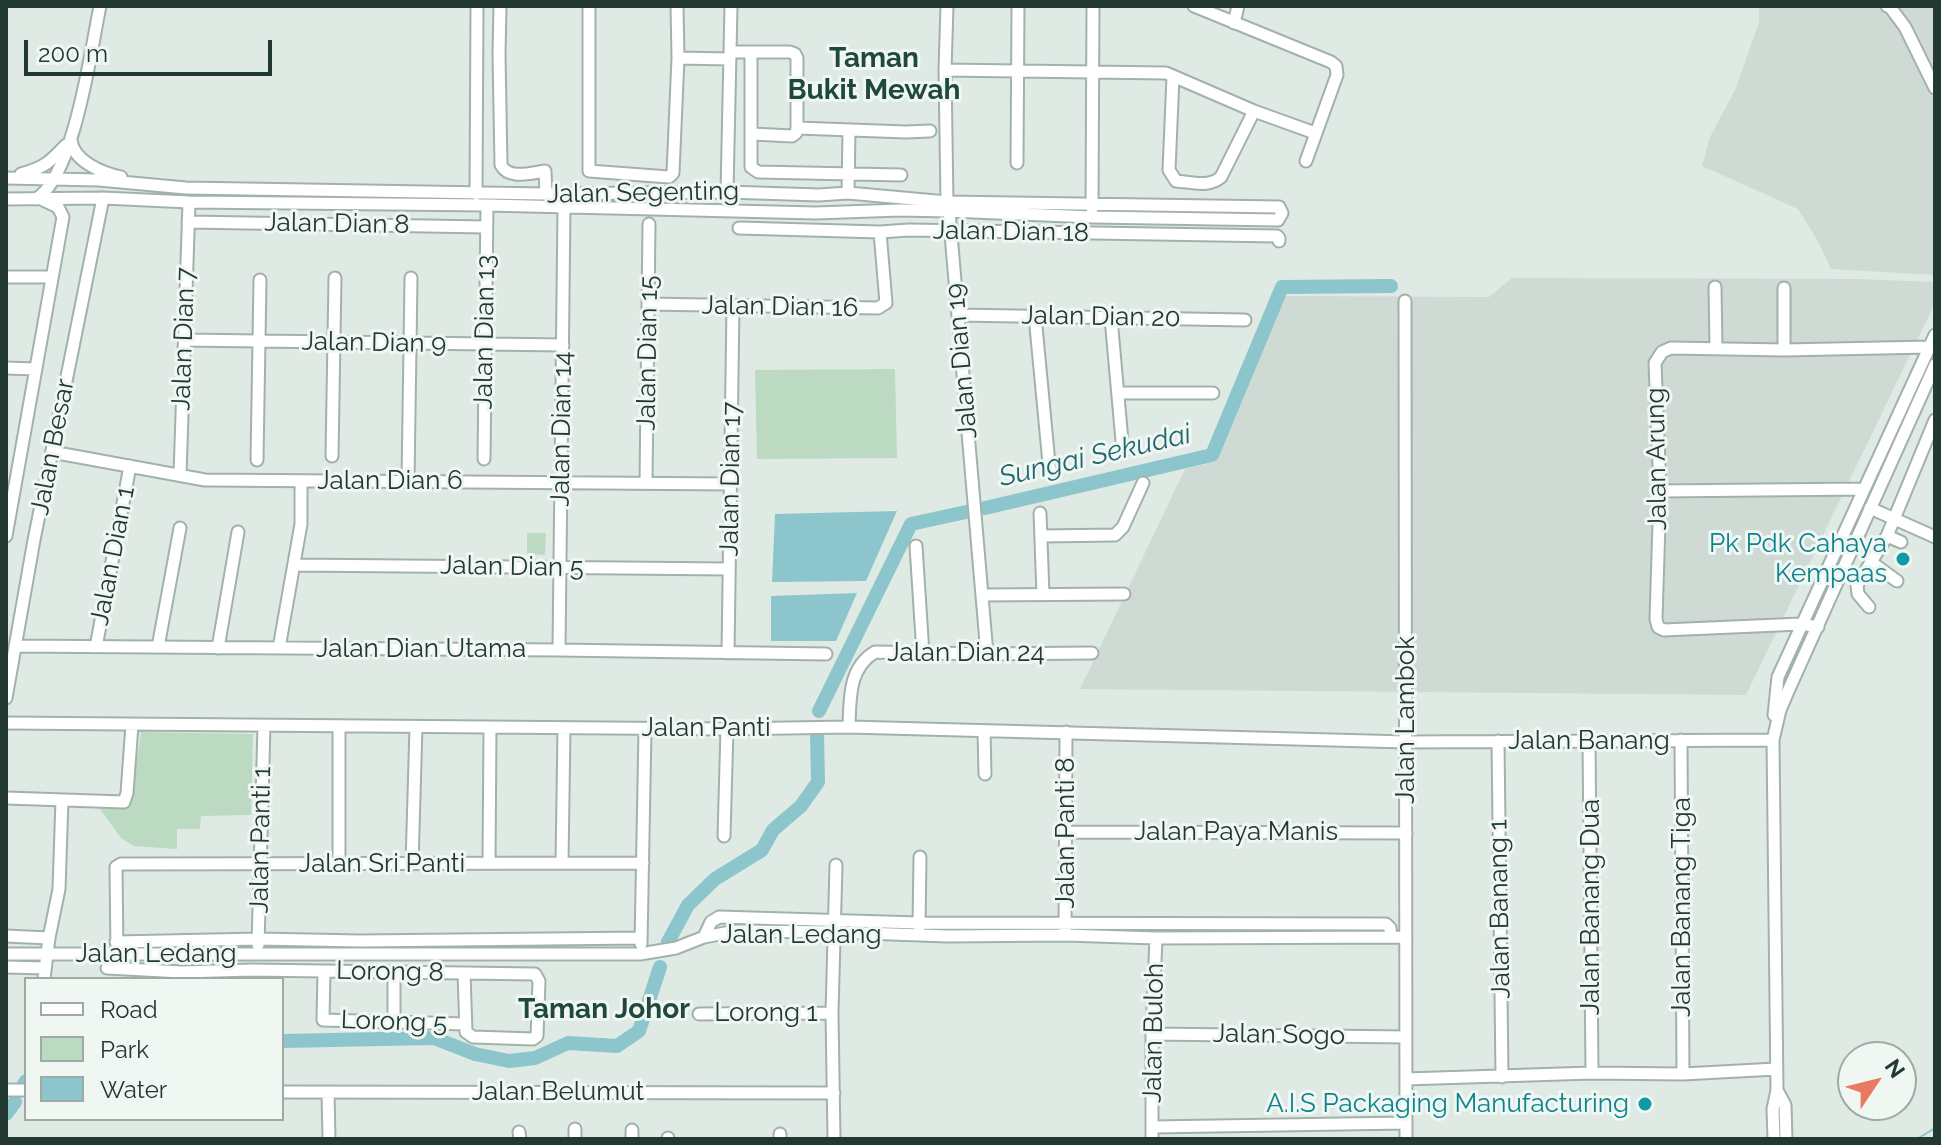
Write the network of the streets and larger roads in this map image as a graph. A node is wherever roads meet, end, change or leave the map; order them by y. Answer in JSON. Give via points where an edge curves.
{"nodes":[{"id":1,"x":100,"y":6,"type":"edge"},
{"id":2,"x":477,"y":6,"type":"edge"},
{"id":3,"x":500,"y":6,"type":"edge"},
{"id":4,"x":589,"y":6,"type":"edge"},
{"id":5,"x":677,"y":6,"type":"edge"},
{"id":6,"x":731,"y":6,"type":"edge"},
{"id":7,"x":947,"y":6,"type":"edge"},
{"id":8,"x":1018,"y":6,"type":"edge"},
{"id":9,"x":1093,"y":6,"type":"edge"},
{"id":10,"x":1194,"y":6,"type":"edge"},
{"id":11,"x":1238,"y":6,"type":"edge"},
{"id":12,"x":1887,"y":6,"type":"edge"},
{"id":13,"x":1234,"y":23,"type":"junction"},
{"id":14,"x":751,"y":52,"type":"junction"},
{"id":15,"x":730,"y":56,"type":"junction"},
{"id":16,"x":678,"y":58,"type":"junction"},
{"id":17,"x":945,"y":70,"type":"junction"},
{"id":18,"x":1018,"y":71,"type":"junction"},
{"id":19,"x":1093,"y":72,"type":"junction"},
{"id":20,"x":1173,"y":77,"type":"junction"},
{"id":21,"x":1935,"y":88,"type":"edge"},
{"id":22,"x":1254,"y":111,"type":"junction"},
{"id":23,"x":797,"y":128,"type":"junction"},
{"id":24,"x":849,"y":130,"type":"junction"},
{"id":25,"x":930,"y":131,"type":"dead end"},
{"id":26,"x":1315,"y":133,"type":"junction"},
{"id":27,"x":752,"y":134,"type":"junction"},
{"id":28,"x":70,"y":139,"type":"junction"},
{"id":29,"x":1306,"y":161,"type":"dead end"},
{"id":30,"x":1017,"y":163,"type":"dead end"},
{"id":31,"x":848,"y":174,"type":"junction"},
{"id":32,"x":901,"y":175,"type":"dead end"},
{"id":33,"x":8,"y":178,"type":"edge"},
{"id":34,"x":55,"y":179,"type":"junction"},
{"id":35,"x":156,"y":185,"type":"junction"},
{"id":36,"x":727,"y":192,"type":"junction"},
{"id":37,"x":769,"y":192,"type":"junction"},
{"id":38,"x":848,"y":193,"type":"junction"},
{"id":39,"x":476,"y":194,"type":"junction"},
{"id":40,"x":546,"y":194,"type":"junction"},
{"id":41,"x":819,"y":195,"type":"junction"},
{"id":42,"x":74,"y":198,"type":"junction"},
{"id":43,"x":103,"y":198,"type":"junction"},
{"id":44,"x":6,"y":199,"type":"edge"},
{"id":45,"x":39,"y":199,"type":"junction"},
{"id":46,"x":189,"y":202,"type":"junction"},
{"id":47,"x":1092,"y":203,"type":"junction"},
{"id":48,"x":487,"y":205,"type":"junction"},
{"id":49,"x":948,"y":206,"type":"junction"},
{"id":50,"x":564,"y":207,"type":"junction"},
{"id":51,"x":767,"y":212,"type":"junction"},
{"id":52,"x":823,"y":213,"type":"junction"},
{"id":53,"x":1092,"y":217,"type":"junction"},
{"id":54,"x":188,"y":222,"type":"junction"},
{"id":55,"x":649,"y":224,"type":"dead end"},
{"id":56,"x":486,"y":227,"type":"junction"},
{"id":57,"x":739,"y":228,"type":"dead end"},
{"id":58,"x":880,"y":232,"type":"junction"},
{"id":59,"x":951,"y":232,"type":"junction"},
{"id":60,"x":1279,"y":241,"type":"dead end"},
{"id":61,"x":6,"y":277,"type":"edge"},
{"id":62,"x":52,"y":277,"type":"junction"},
{"id":63,"x":335,"y":278,"type":"dead end"},
{"id":64,"x":411,"y":278,"type":"dead end"},
{"id":65,"x":260,"y":280,"type":"dead end"},
{"id":66,"x":1715,"y":287,"type":"dead end"},
{"id":67,"x":1784,"y":288,"type":"dead end"},
{"id":68,"x":1405,"y":301,"type":"dead end"},
{"id":69,"x":649,"y":304,"type":"junction"},
{"id":70,"x":733,"y":306,"type":"junction"},
{"id":71,"x":958,"y":315,"type":"junction"},
{"id":72,"x":1035,"y":316,"type":"junction"},
{"id":73,"x":1111,"y":318,"type":"junction"},
{"id":74,"x":1245,"y":320,"type":"dead end"},
{"id":75,"x":1935,"y":335,"type":"edge"},
{"id":76,"x":184,"y":340,"type":"junction"},
{"id":77,"x":259,"y":341,"type":"junction"},
{"id":78,"x":334,"y":342,"type":"junction"},
{"id":79,"x":410,"y":343,"type":"junction"},
{"id":80,"x":485,"y":344,"type":"junction"},
{"id":81,"x":563,"y":345,"type":"junction"},
{"id":82,"x":1929,"y":347,"type":"junction"},
{"id":83,"x":1716,"y":348,"type":"junction"},
{"id":84,"x":1784,"y":350,"type":"junction"},
{"id":85,"x":1935,"y":365,"type":"edge"},
{"id":86,"x":6,"y":368,"type":"edge"},
{"id":87,"x":36,"y":369,"type":"junction"},
{"id":88,"x":1118,"y":393,"type":"junction"},
{"id":89,"x":1213,"y":393,"type":"dead end"},
{"id":90,"x":1935,"y":420,"type":"edge"},
{"id":91,"x":6,"y":448,"type":"edge"},
{"id":92,"x":22,"y":448,"type":"junction"},
{"id":93,"x":52,"y":452,"type":"junction"},
{"id":94,"x":1123,"y":452,"type":"dead end"},
{"id":95,"x":332,"y":456,"type":"dead end"},
{"id":96,"x":484,"y":459,"type":"dead end"},
{"id":97,"x":257,"y":460,"type":"dead end"},
{"id":98,"x":130,"y":466,"type":"junction"},
{"id":99,"x":1050,"y":474,"type":"dead end"},
{"id":100,"x":180,"y":475,"type":"junction"},
{"id":101,"x":301,"y":481,"type":"junction"},
{"id":102,"x":408,"y":481,"type":"junction"},
{"id":103,"x":561,"y":482,"type":"junction"},
{"id":104,"x":646,"y":483,"type":"junction"},
{"id":105,"x":1143,"y":483,"type":"dead end"},
{"id":106,"x":731,"y":484,"type":"junction"},
{"id":107,"x":1864,"y":489,"type":"junction"},
{"id":108,"x":1660,"y":491,"type":"junction"},
{"id":109,"x":1870,"y":508,"type":"junction"},
{"id":110,"x":1040,"y":513,"type":"dead end"},
{"id":111,"x":1895,"y":519,"type":"junction"},
{"id":112,"x":180,"y":528,"type":"dead end"},
{"id":113,"x":6,"y":530,"type":"edge"},
{"id":114,"x":238,"y":532,"type":"dead end"},
{"id":115,"x":1041,"y":536,"type":"junction"},
{"id":116,"x":1887,"y":536,"type":"junction"},
{"id":117,"x":1935,"y":537,"type":"edge"},
{"id":118,"x":1901,"y":542,"type":"dead end"},
{"id":119,"x":916,"y":546,"type":"dead end"},
{"id":120,"x":1871,"y":562,"type":"junction"},
{"id":121,"x":294,"y":565,"type":"junction"},
{"id":122,"x":560,"y":567,"type":"junction"},
{"id":123,"x":729,"y":569,"type":"junction"},
{"id":124,"x":1897,"y":581,"type":"dead end"},
{"id":125,"x":1124,"y":594,"type":"dead end"},
{"id":126,"x":982,"y":595,"type":"junction"},
{"id":127,"x":1043,"y":595,"type":"junction"},
{"id":128,"x":1869,"y":607,"type":"dead end"},
{"id":129,"x":1801,"y":624,"type":"junction"},
{"id":130,"x":1818,"y":627,"type":"junction"},
{"id":131,"x":15,"y":646,"type":"junction"},
{"id":132,"x":96,"y":647,"type":"junction"},
{"id":133,"x":158,"y":647,"type":"junction"},
{"id":134,"x":218,"y":648,"type":"junction"},
{"id":135,"x":279,"y":648,"type":"junction"},
{"id":136,"x":559,"y":650,"type":"junction"},
{"id":137,"x":728,"y":653,"type":"junction"},
{"id":138,"x":1092,"y":653,"type":"dead end"},
{"id":139,"x":826,"y":654,"type":"dead end"},
{"id":140,"x":923,"y":654,"type":"junction"},
{"id":141,"x":987,"y":654,"type":"junction"},
{"id":142,"x":6,"y":698,"type":"edge"},
{"id":143,"x":6,"y":723,"type":"edge"},
{"id":144,"x":132,"y":725,"type":"junction"},
{"id":145,"x":264,"y":726,"type":"junction"},
{"id":146,"x":339,"y":726,"type":"junction"},
{"id":147,"x":416,"y":727,"type":"junction"},
{"id":148,"x":849,"y":727,"type":"junction"},
{"id":149,"x":490,"y":728,"type":"junction"},
{"id":150,"x":564,"y":728,"type":"junction"},
{"id":151,"x":645,"y":729,"type":"junction"},
{"id":152,"x":727,"y":729,"type":"junction"},
{"id":153,"x":984,"y":731,"type":"junction"},
{"id":154,"x":1066,"y":732,"type":"junction"},
{"id":155,"x":1589,"y":740,"type":"junction"},
{"id":156,"x":1681,"y":740,"type":"junction"},
{"id":157,"x":1773,"y":740,"type":"junction"},
{"id":158,"x":1498,"y":741,"type":"junction"},
{"id":159,"x":1406,"y":742,"type":"junction"},
{"id":160,"x":985,"y":774,"type":"dead end"},
{"id":161,"x":6,"y":798,"type":"edge"},
{"id":162,"x":62,"y":800,"type":"junction"},
{"id":163,"x":1067,"y":832,"type":"junction"},
{"id":164,"x":1406,"y":833,"type":"junction"},
{"id":165,"x":724,"y":836,"type":"dead end"},
{"id":166,"x":920,"y":857,"type":"dead end"},
{"id":167,"x":489,"y":863,"type":"junction"},
{"id":168,"x":562,"y":863,"type":"junction"},
{"id":169,"x":643,"y":863,"type":"junction"},
{"id":170,"x":261,"y":864,"type":"junction"},
{"id":171,"x":339,"y":864,"type":"junction"},
{"id":172,"x":412,"y":864,"type":"junction"},
{"id":173,"x":836,"y":865,"type":"dead end"},
{"id":174,"x":919,"y":923,"type":"junction"},
{"id":175,"x":835,"y":927,"type":"junction"},
{"id":176,"x":1065,"y":929,"type":"junction"},
{"id":177,"x":6,"y":936,"type":"edge"},
{"id":178,"x":918,"y":936,"type":"junction"},
{"id":179,"x":1391,"y":937,"type":"junction"},
{"id":180,"x":1406,"y":937,"type":"junction"},
{"id":181,"x":49,"y":938,"type":"junction"},
{"id":182,"x":641,"y":938,"type":"junction"},
{"id":183,"x":1156,"y":938,"type":"junction"},
{"id":184,"x":259,"y":939,"type":"junction"},
{"id":185,"x":449,"y":939,"type":"junction"},
{"id":186,"x":114,"y":950,"type":"junction"},
{"id":187,"x":6,"y":954,"type":"edge"},
{"id":188,"x":48,"y":954,"type":"junction"},
{"id":189,"x":258,"y":954,"type":"junction"},
{"id":190,"x":449,"y":954,"type":"junction"},
{"id":191,"x":640,"y":954,"type":"junction"},
{"id":192,"x":6,"y":967,"type":"edge"},
{"id":193,"x":324,"y":971,"type":"junction"},
{"id":194,"x":394,"y":972,"type":"junction"},
{"id":195,"x":464,"y":973,"type":"junction"},
{"id":196,"x":45,"y":974,"type":"edge"},
{"id":197,"x":107,"y":974,"type":"edge"},
{"id":198,"x":252,"y":975,"type":"edge"},
{"id":199,"x":832,"y":1013,"type":"junction"},
{"id":200,"x":699,"y":1014,"type":"dead end"},
{"id":201,"x":394,"y":1021,"type":"junction"},
{"id":202,"x":465,"y":1028,"type":"junction"},
{"id":203,"x":1152,"y":1034,"type":"junction"},
{"id":204,"x":1406,"y":1037,"type":"junction"},
{"id":205,"x":1776,"y":1069,"type":"junction"},
{"id":206,"x":1592,"y":1073,"type":"junction"},
{"id":207,"x":1683,"y":1074,"type":"junction"},
{"id":208,"x":1502,"y":1077,"type":"junction"},
{"id":209,"x":1406,"y":1079,"type":"junction"},
{"id":210,"x":1777,"y":1090,"type":"junction"},
{"id":211,"x":284,"y":1092,"type":"edge"},
{"id":212,"x":328,"y":1092,"type":"junction"},
{"id":213,"x":834,"y":1093,"type":"junction"},
{"id":214,"x":1406,"y":1123,"type":"junction"},
{"id":215,"x":1152,"y":1133,"type":"edge"},
{"id":216,"x":329,"y":1139,"type":"edge"},
{"id":217,"x":834,"y":1139,"type":"edge"},
{"id":218,"x":1406,"y":1139,"type":"edge"},
{"id":219,"x":1774,"y":1139,"type":"edge"},
{"id":220,"x":1786,"y":1139,"type":"edge"}],
"edges":[{"from":1,"to":28,"type":"street"},
{"from":2,"to":39,"type":"street"},
{"from":3,"to":40,"type":"street","via":[[501,165],[509,174],[545,171]]},
{"from":4,"to":16,"type":"street","via":[[589,171],[669,177],[673,173]]},
{"from":5,"to":16,"type":"street"},
{"from":6,"to":15,"type":"street"},
{"from":7,"to":17,"type":"street","name":"Jalan Dian 19"},
{"from":8,"to":18,"type":"street"},
{"from":9,"to":19,"type":"street"},
{"from":10,"to":13,"type":"street"},
{"from":11,"to":13,"type":"street"},
{"from":12,"to":21,"type":"street","via":[[1905,27]]},
{"from":13,"to":26,"type":"street","via":[[1336,66]]},
{"from":14,"to":15,"type":"street"},
{"from":14,"to":23,"type":"street","via":[[795,54]]},
{"from":14,"to":27,"type":"street"},
{"from":15,"to":16,"type":"street"},
{"from":15,"to":36,"type":"street"},
{"from":17,"to":18,"type":"street"},
{"from":17,"to":49,"type":"street","name":"Jalan Dian 19"},
{"from":18,"to":19,"type":"street"},
{"from":18,"to":30,"type":"street"},
{"from":19,"to":20,"type":"street"},
{"from":19,"to":47,"type":"street"},
{"from":20,"to":22,"type":"street"},
{"from":20,"to":22,"type":"street","via":[[1169,170],[1176,181],[1217,182]]},
{"from":22,"to":26,"type":"street"},
{"from":23,"to":24,"type":"street"},
{"from":23,"to":27,"type":"street","via":[[792,136]]},
{"from":24,"to":25,"type":"street"},
{"from":24,"to":31,"type":"street"},
{"from":26,"to":29,"type":"street"},
{"from":27,"to":31,"type":"street","via":[[751,167],[758,172]]},
{"from":28,"to":33,"type":"street","via":[[40,169]]},
{"from":28,"to":34,"type":"street"},
{"from":28,"to":35,"type":"street","via":[[77,156],[88,163],[115,176]]},
{"from":31,"to":32,"type":"street"},
{"from":31,"to":38,"type":"street"},
{"from":33,"to":34,"type":"street","name":"Jalan Segenting"},
{"from":34,"to":35,"type":"street","name":"Jalan Segenting"},
{"from":34,"to":42,"type":"street","via":[[60,193]]},
{"from":34,"to":45,"type":"street"},
{"from":35,"to":39,"type":"street","name":"Jalan Segenting"},
{"from":35,"to":46,"type":"street"},
{"from":36,"to":37,"type":"street","name":"Jalan Segenting"},
{"from":36,"to":40,"type":"street","name":"Jalan Segenting"},
{"from":37,"to":41,"type":"street","name":"Jalan Segenting"},
{"from":37,"to":51,"type":"street","via":[[780,203]]},
{"from":38,"to":41,"type":"street","name":"Jalan Segenting"},
{"from":38,"to":49,"type":"street","name":"Jalan Segenting"},
{"from":39,"to":40,"type":"street","name":"Jalan Segenting"},
{"from":41,"to":52,"type":"street","via":[[810,203]]},
{"from":42,"to":43,"type":"street","name":"Jalan Segenting"},
{"from":42,"to":45,"type":"street","name":"Jalan Segenting"},
{"from":43,"to":46,"type":"street","name":"Jalan Segenting"},
{"from":43,"to":93,"type":"street","name":"Jalan Besar"},
{"from":44,"to":45,"type":"street","name":"Jalan Segenting"},
{"from":45,"to":62,"type":"street","name":"Jalan Besar","via":[[58,207],[63,217]]},
{"from":46,"to":48,"type":"street","name":"Jalan Segenting"},
{"from":46,"to":54,"type":"street","name":"Jalan Dian 7"},
{"from":47,"to":49,"type":"street","name":"Jalan Segenting"},
{"from":47,"to":53,"type":"street"},
{"from":47,"to":53,"type":"street","name":"Jalan Segenting","via":[[1279,207],[1282,213],[1278,220]]},
{"from":48,"to":50,"type":"street","name":"Jalan Segenting"},
{"from":48,"to":56,"type":"street","name":"Jalan Dian 13"},
{"from":49,"to":52,"type":"street","name":"Jalan Segenting"},
{"from":49,"to":53,"type":"street","name":"Jalan Segenting"},
{"from":49,"to":59,"type":"street","name":"Jalan Dian 19"},
{"from":50,"to":51,"type":"street","name":"Jalan Segenting"},
{"from":50,"to":81,"type":"street","name":"Jalan Dian 14"},
{"from":51,"to":52,"type":"street","name":"Jalan Segenting"},
{"from":54,"to":56,"type":"street","name":"Jalan Dian 8"},
{"from":54,"to":76,"type":"street","name":"Jalan Dian 7"},
{"from":55,"to":69,"type":"street","name":"Jalan Dian 15"},
{"from":56,"to":80,"type":"street","name":"Jalan Dian 13"},
{"from":57,"to":58,"type":"street","name":"Jalan Dian 18"},
{"from":58,"to":59,"type":"street","name":"Jalan Dian 18"},
{"from":58,"to":70,"type":"street","name":"Jalan Dian 16","via":[[886,303],[882,307]]},
{"from":59,"to":60,"type":"street","name":"Jalan Dian 18","via":[[1277,236]]},
{"from":59,"to":71,"type":"street","name":"Jalan Dian 19"},
{"from":61,"to":62,"type":"street"},
{"from":62,"to":87,"type":"street","name":"Jalan Besar"},
{"from":63,"to":78,"type":"street"},
{"from":64,"to":79,"type":"street"},
{"from":65,"to":77,"type":"street"},
{"from":66,"to":83,"type":"street"},
{"from":67,"to":84,"type":"street"},
{"from":68,"to":159,"type":"street","name":"Jalan Lambok"},
{"from":69,"to":70,"type":"street","name":"Jalan Dian 16"},
{"from":69,"to":104,"type":"street","name":"Jalan Dian 15"},
{"from":70,"to":106,"type":"street","name":"Jalan Dian 17"},
{"from":71,"to":72,"type":"street","name":"Jalan Dian 20"},
{"from":71,"to":126,"type":"street","name":"Jalan Dian 19"},
{"from":72,"to":73,"type":"street","name":"Jalan Dian 20"},
{"from":72,"to":99,"type":"street"},
{"from":73,"to":74,"type":"street","name":"Jalan Dian 20"},
{"from":73,"to":88,"type":"street"},
{"from":75,"to":82,"type":"street"},
{"from":76,"to":77,"type":"street","name":"Jalan Dian 9"},
{"from":76,"to":100,"type":"street","name":"Jalan Dian 7"},
{"from":77,"to":78,"type":"street","name":"Jalan Dian 9"},
{"from":77,"to":97,"type":"street"},
{"from":78,"to":79,"type":"street","name":"Jalan Dian 9"},
{"from":78,"to":95,"type":"street"},
{"from":79,"to":80,"type":"street","name":"Jalan Dian 9"},
{"from":79,"to":102,"type":"street"},
{"from":80,"to":81,"type":"street","name":"Jalan Dian 9"},
{"from":80,"to":96,"type":"street","name":"Jalan Dian 13"},
{"from":81,"to":103,"type":"street","name":"Jalan Dian 14"},
{"from":82,"to":84,"type":"street","name":"Jalan Arung"},
{"from":82,"to":107,"type":"street"},
{"from":83,"to":84,"type":"street","name":"Jalan Arung"},
{"from":83,"to":108,"type":"street","name":"Jalan Arung","via":[[1671,348],[1655,363]]},
{"from":85,"to":109,"type":"street"},
{"from":86,"to":87,"type":"street"},
{"from":87,"to":92,"type":"street","name":"Jalan Besar"},
{"from":88,"to":89,"type":"street"},
{"from":88,"to":94,"type":"street"},
{"from":90,"to":111,"type":"street"},
{"from":91,"to":92,"type":"street"},
{"from":92,"to":113,"type":"street","name":"Jalan Besar"},
{"from":93,"to":98,"type":"street","name":"Jalan Dian 6"},
{"from":93,"to":131,"type":"street","name":"Jalan Besar"},
{"from":98,"to":100,"type":"street","name":"Jalan Dian 6"},
{"from":98,"to":132,"type":"street","name":"Jalan Dian 1"},
{"from":100,"to":101,"type":"street","name":"Jalan Dian 6"},
{"from":101,"to":102,"type":"street","name":"Jalan Dian 6"},
{"from":101,"to":121,"type":"street"},
{"from":102,"to":103,"type":"street","name":"Jalan Dian 6"},
{"from":103,"to":104,"type":"street","name":"Jalan Dian 6"},
{"from":103,"to":122,"type":"street","name":"Jalan Dian 14"},
{"from":104,"to":106,"type":"street","name":"Jalan Dian 6"},
{"from":105,"to":115,"type":"street","via":[[1115,535]]},
{"from":106,"to":123,"type":"street","name":"Jalan Dian 17"},
{"from":107,"to":108,"type":"street"},
{"from":107,"to":129,"type":"street"},
{"from":108,"to":129,"type":"street","name":"Jalan Arung","via":[[1658,627]]},
{"from":109,"to":111,"type":"street"},
{"from":109,"to":130,"type":"street"},
{"from":110,"to":115,"type":"street"},
{"from":111,"to":116,"type":"street"},
{"from":111,"to":117,"type":"street"},
{"from":112,"to":133,"type":"street"},
{"from":114,"to":134,"type":"street"},
{"from":115,"to":127,"type":"street"},
{"from":116,"to":118,"type":"street"},
{"from":116,"to":120,"type":"street"},
{"from":119,"to":140,"type":"street"},
{"from":120,"to":124,"type":"street"},
{"from":120,"to":128,"type":"street","via":[[1857,585]]},
{"from":121,"to":122,"type":"street","name":"Jalan Dian 5"},
{"from":121,"to":135,"type":"street"},
{"from":122,"to":123,"type":"street","name":"Jalan Dian 5"},
{"from":122,"to":136,"type":"street","name":"Jalan Dian 14"},
{"from":123,"to":137,"type":"street","name":"Jalan Dian 17"},
{"from":125,"to":127,"type":"street"},
{"from":126,"to":127,"type":"street"},
{"from":126,"to":141,"type":"street","name":"Jalan Dian 19"},
{"from":129,"to":130,"type":"street","name":"Jalan Arung"},
{"from":129,"to":157,"type":"street","via":[[1778,677]]},
{"from":130,"to":157,"type":"street","via":[[1780,710]]},
{"from":131,"to":132,"type":"street","name":"Jalan Dian Utama"},
{"from":131,"to":142,"type":"street","name":"Jalan Besar"},
{"from":132,"to":133,"type":"street","name":"Jalan Dian Utama"},
{"from":133,"to":134,"type":"street","name":"Jalan Dian Utama"},
{"from":134,"to":135,"type":"street","name":"Jalan Dian Utama"},
{"from":135,"to":136,"type":"street","name":"Jalan Dian Utama"},
{"from":136,"to":137,"type":"street","name":"Jalan Dian Utama"},
{"from":137,"to":139,"type":"street","name":"Jalan Dian Utama"},
{"from":138,"to":141,"type":"street","name":"Jalan Dian 24"},
{"from":140,"to":141,"type":"street","name":"Jalan Dian 24"},
{"from":140,"to":148,"type":"street","name":"Jalan Dian 24","via":[[875,652],[867,657],[851,685]]},
{"from":143,"to":144,"type":"street","name":"Jalan Panti"},
{"from":144,"to":145,"type":"street","name":"Jalan Panti"},
{"from":144,"to":162,"type":"street","via":[[124,802]]},
{"from":145,"to":146,"type":"street","name":"Jalan Panti"},
{"from":145,"to":170,"type":"street","name":"Jalan Panti 1"},
{"from":146,"to":147,"type":"street","name":"Jalan Panti"},
{"from":146,"to":171,"type":"street"},
{"from":147,"to":149,"type":"street","name":"Jalan Panti"},
{"from":147,"to":172,"type":"street"},
{"from":148,"to":152,"type":"street","name":"Jalan Panti"},
{"from":148,"to":153,"type":"street","name":"Jalan Panti"},
{"from":149,"to":150,"type":"street","name":"Jalan Panti"},
{"from":149,"to":167,"type":"street"},
{"from":150,"to":151,"type":"street","name":"Jalan Panti"},
{"from":150,"to":168,"type":"street"},
{"from":151,"to":152,"type":"street","name":"Jalan Panti"},
{"from":151,"to":169,"type":"street"},
{"from":152,"to":165,"type":"street"},
{"from":153,"to":154,"type":"street","name":"Jalan Panti"},
{"from":153,"to":160,"type":"street"},
{"from":154,"to":159,"type":"street","name":"Jalan Panti"},
{"from":154,"to":163,"type":"street","name":"Jalan Panti 8"},
{"from":155,"to":156,"type":"street","name":"Jalan Banang"},
{"from":155,"to":158,"type":"street","name":"Jalan Banang"},
{"from":155,"to":206,"type":"street","name":"Jalan Banang Dua"},
{"from":156,"to":157,"type":"street","name":"Jalan Banang"},
{"from":156,"to":207,"type":"street","name":"Jalan Banang Tiga"},
{"from":157,"to":205,"type":"street"},
{"from":158,"to":159,"type":"street","name":"Jalan Banang"},
{"from":158,"to":208,"type":"street","name":"Jalan Banang 1"},
{"from":159,"to":164,"type":"street","name":"Jalan Lambok"},
{"from":161,"to":162,"type":"street"},
{"from":162,"to":181,"type":"street","via":[[59,889]]},
{"from":163,"to":164,"type":"street","name":"Jalan Paya Manis"},
{"from":163,"to":176,"type":"street","name":"Jalan Panti 8"},
{"from":164,"to":180,"type":"street","name":"Jalan Lambok"},
{"from":166,"to":174,"type":"street"},
{"from":167,"to":168,"type":"street","name":"Jalan Sri Panti"},
{"from":167,"to":172,"type":"street","name":"Jalan Sri Panti"},
{"from":168,"to":169,"type":"street","name":"Jalan Sri Panti"},
{"from":169,"to":182,"type":"street"},
{"from":170,"to":171,"type":"street","name":"Jalan Sri Panti"},
{"from":170,"to":184,"type":"street","name":"Jalan Panti 1"},
{"from":170,"to":186,"type":"street","name":"Jalan Sri Panti","via":[[121,864],[116,867]]},
{"from":171,"to":172,"type":"street","name":"Jalan Sri Panti"},
{"from":173,"to":175,"type":"street"},
{"from":174,"to":175,"type":"street"},
{"from":174,"to":176,"type":"street"},
{"from":174,"to":178,"type":"street"},
{"from":175,"to":178,"type":"street","name":"Jalan Ledang"},
{"from":175,"to":191,"type":"street","name":"Jalan Ledang","via":[[736,931]]},
{"from":175,"to":199,"type":"street"},
{"from":176,"to":178,"type":"street","name":"Jalan Ledang"},
{"from":176,"to":179,"type":"street","via":[[1386,924]]},
{"from":176,"to":183,"type":"street","name":"Jalan Ledang"},
{"from":177,"to":181,"type":"street"},
{"from":179,"to":180,"type":"street","name":"Jalan Ledang"},
{"from":179,"to":183,"type":"street","name":"Jalan Ledang"},
{"from":180,"to":204,"type":"street","name":"Jalan Lambok"},
{"from":181,"to":188,"type":"street"},
{"from":182,"to":185,"type":"street"},
{"from":182,"to":191,"type":"street"},
{"from":183,"to":203,"type":"street","name":"Jalan Buloh"},
{"from":184,"to":185,"type":"street"},
{"from":184,"to":186,"type":"street"},
{"from":184,"to":189,"type":"street","name":"Jalan Panti 1"},
{"from":185,"to":190,"type":"street"},
{"from":186,"to":188,"type":"street","name":"Jalan Ledang"},
{"from":186,"to":189,"type":"street","name":"Jalan Ledang"},
{"from":186,"to":197,"type":"street"},
{"from":187,"to":188,"type":"street","name":"Jalan Ledang"},
{"from":188,"to":196,"type":"street"},
{"from":189,"to":190,"type":"street","name":"Jalan Ledang"},
{"from":190,"to":191,"type":"street","name":"Jalan Ledang"},
{"from":192,"to":196,"type":"street"},
{"from":193,"to":194,"type":"street","name":"Lorong 8"},
{"from":193,"to":198,"type":"street","name":"Lorong 8"},
{"from":193,"to":201,"type":"street","name":"Lorong 5","via":[[323,1020]]},
{"from":194,"to":195,"type":"street","name":"Lorong 8"},
{"from":194,"to":201,"type":"street"},
{"from":195,"to":202,"type":"street"},
{"from":195,"to":202,"type":"street","name":"Lorong 8","via":[[535,974],[539,981],[535,1038],[473,1037]]},
{"from":197,"to":198,"type":"street","name":"Lorong 8"},
{"from":199,"to":200,"type":"street","name":"Lorong 1"},
{"from":199,"to":213,"type":"street"},
{"from":201,"to":202,"type":"street","name":"Lorong 5"},
{"from":203,"to":204,"type":"street","name":"Jalan Sogo"},
{"from":203,"to":215,"type":"street","name":"Jalan Buloh"},
{"from":204,"to":209,"type":"street","name":"Jalan Lambok"},
{"from":205,"to":207,"type":"street"},
{"from":205,"to":210,"type":"street"},
{"from":206,"to":207,"type":"street"},
{"from":206,"to":208,"type":"street"},
{"from":208,"to":209,"type":"street"},
{"from":209,"to":214,"type":"street","name":"Jalan Lambok"},
{"from":210,"to":219,"type":"street"},
{"from":210,"to":220,"type":"street","via":[[1785,1105]]},
{"from":211,"to":212,"type":"street","name":"Jalan Belumut"},
{"from":212,"to":213,"type":"street","name":"Jalan Belumut"},
{"from":212,"to":216,"type":"street"},
{"from":213,"to":217,"type":"street"},
{"from":214,"to":215,"type":"street","name":"Jalan Buloh"},
{"from":214,"to":218,"type":"street","name":"Jalan Lambok"}]}
